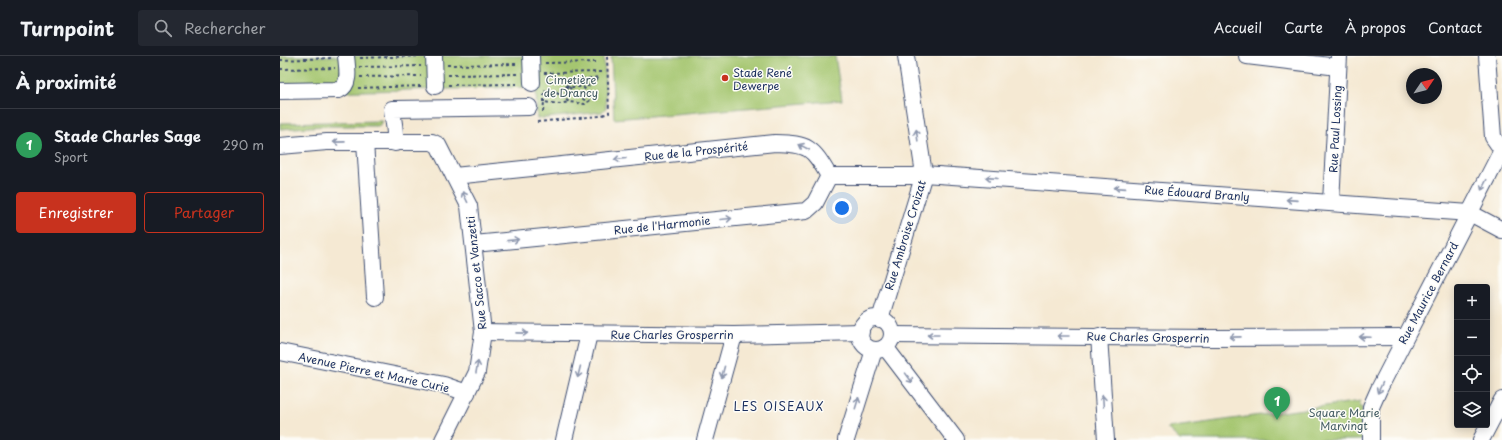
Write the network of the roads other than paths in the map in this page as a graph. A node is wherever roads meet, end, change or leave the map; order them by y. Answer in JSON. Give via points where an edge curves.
{"nodes":[{"id":1,"x":434,"y":56,"type":"edge"},
{"id":2,"x":531,"y":56,"type":"edge"},
{"id":3,"x":906,"y":56,"type":"edge"},
{"id":4,"x":1247,"y":56,"type":"edge"},
{"id":5,"x":1487,"y":56,"type":"edge"},
{"id":6,"x":346,"y":57,"type":"edge"},
{"id":7,"x":1339,"y":61,"type":"edge"},
{"id":8,"x":435,"y":86,"type":"dead end"},
{"id":9,"x":539,"y":87,"type":"road end"},
{"id":10,"x":280,"y":91,"type":"edge"},
{"id":11,"x":536,"y":110,"type":"road end"},
{"id":12,"x":365,"y":142,"type":"junction"},
{"id":13,"x":396,"y":143,"type":"junction"},
{"id":14,"x":280,"y":146,"type":"edge"},
{"id":15,"x":1502,"y":150,"type":"edge"},
{"id":16,"x":924,"y":174,"type":"junction"},
{"id":17,"x":454,"y":176,"type":"junction"},
{"id":18,"x":829,"y":176,"type":"junction"},
{"id":19,"x":1331,"y":202,"type":"junction"},
{"id":20,"x":1470,"y":214,"type":"junction"},
{"id":21,"x":1502,"y":230,"type":"edge"},
{"id":22,"x":474,"y":244,"type":"junction"},
{"id":23,"x":375,"y":297,"type":"dead end"},
{"id":24,"x":880,"y":319,"type":"junction"},
{"id":25,"x":483,"y":332,"type":"junction"},
{"id":26,"x":861,"y":332,"type":"junction"},
{"id":27,"x":589,"y":334,"type":"junction"},
{"id":28,"x":734,"y":335,"type":"junction"},
{"id":29,"x":1099,"y":336,"type":"junction"},
{"id":30,"x":1404,"y":337,"type":"junction"},
{"id":31,"x":883,"y":344,"type":"junction"},
{"id":32,"x":280,"y":352,"type":"edge"},
{"id":33,"x":468,"y":393,"type":"junction"},
{"id":34,"x":1502,"y":400,"type":"edge"},
{"id":35,"x":444,"y":440,"type":"edge"},
{"id":36,"x":564,"y":440,"type":"edge"},
{"id":37,"x":705,"y":440,"type":"edge"},
{"id":38,"x":846,"y":440,"type":"edge"},
{"id":39,"x":956,"y":440,"type":"edge"},
{"id":40,"x":1106,"y":440,"type":"edge"},
{"id":41,"x":1371,"y":440,"type":"edge"},
{"id":42,"x":1481,"y":440,"type":"edge"}],
"edges":[{"from":1,"to":8,"type":"street"},
{"from":2,"to":9,"type":"street"},
{"from":16,"to":3,"type":"street","name":"Rue Ambroise Croizat","one_way":true},
{"from":4,"to":7,"type":"street"},
{"from":5,"to":15,"type":"street","via":[[1493,137]]},
{"from":6,"to":10,"type":"street","via":[[347,84],[344,88]]},
{"from":7,"to":19,"type":"street","name":"Rue Paul Lossing"},
{"from":11,"to":13,"type":"street","via":[[392,109]]},
{"from":12,"to":13,"type":"street","name":"Rue Sacco et Vanzetti"},
{"from":12,"to":14,"type":"street","name":"Rue Sacco et Vanzetti","one_way":true},
{"from":12,"to":23,"type":"street"},
{"from":13,"to":17,"type":"street","name":"Rue Sacco et Vanzetti","via":[[432,142],[438,145]]},
{"from":15,"to":20,"type":"street","name":"Rue Maurice Bernard","one_way":true},
{"from":16,"to":18,"type":"street"},
{"from":19,"to":16,"type":"street","name":"Rue Édouard Branly","one_way":true},
{"from":16,"to":24,"type":"street","name":"Rue Ambroise Croizat"},
{"from":18,"to":17,"type":"street","name":"Rue de la Prospérité","one_way":true,"via":[[816,154],[798,144],[775,143]]},
{"from":22,"to":17,"type":"street","name":"Rue Sacco et Vanzetti","one_way":true,"via":[[469,206]]},
{"from":22,"to":18,"type":"street","name":"Rue de l'Harmonie","one_way":true,"via":[[806,211],[815,203]]},
{"from":19,"to":20,"type":"street","name":"Rue Édouard Branly"},
{"from":20,"to":21,"type":"street"},
{"from":20,"to":30,"type":"street","name":"Rue Maurice Bernard"},
{"from":22,"to":25,"type":"street","name":"Rue Sacco et Vanzetti"},
{"from":24,"to":26,"type":"street","via":[[868,321]]},
{"from":24,"to":31,"type":"street","via":[[890,327]]},
{"from":25,"to":27,"type":"street","name":"Rue Charles Grosperrin","one_way":true},
{"from":33,"to":25,"type":"street","name":"Rue Sacco et Vanzetti","one_way":true,"via":[[477,372]]},
{"from":26,"to":28,"type":"street","name":"Rue Charles Grosperrin"},
{"from":26,"to":31,"type":"street","via":[[865,345]]},
{"from":27,"to":28,"type":"street","name":"Rue Charles Grosperrin"},
{"from":27,"to":36,"type":"street","one_way":true},
{"from":28,"to":37,"type":"street","one_way":true},
{"from":30,"to":29,"type":"street","name":"Rue Charles Grosperrin","one_way":true},
{"from":29,"to":31,"type":"street","name":"Rue Charles Grosperrin","one_way":true},
{"from":40,"to":29,"type":"street","one_way":true},
{"from":30,"to":41,"type":"street","name":"Rue Maurice Bernard","one_way":true,"via":[[1371,408]]},
{"from":38,"to":31,"type":"street","one_way":true,"via":[[871,354]]},
{"from":31,"to":39,"type":"street","one_way":true},
{"from":32,"to":33,"type":"street","name":"Avenue Pierre et Marie Curie","via":[[444,385]]},
{"from":33,"to":35,"type":"street","name":"Rue Sacco et Vanzetti"},
{"from":34,"to":42,"type":"street"}]}
